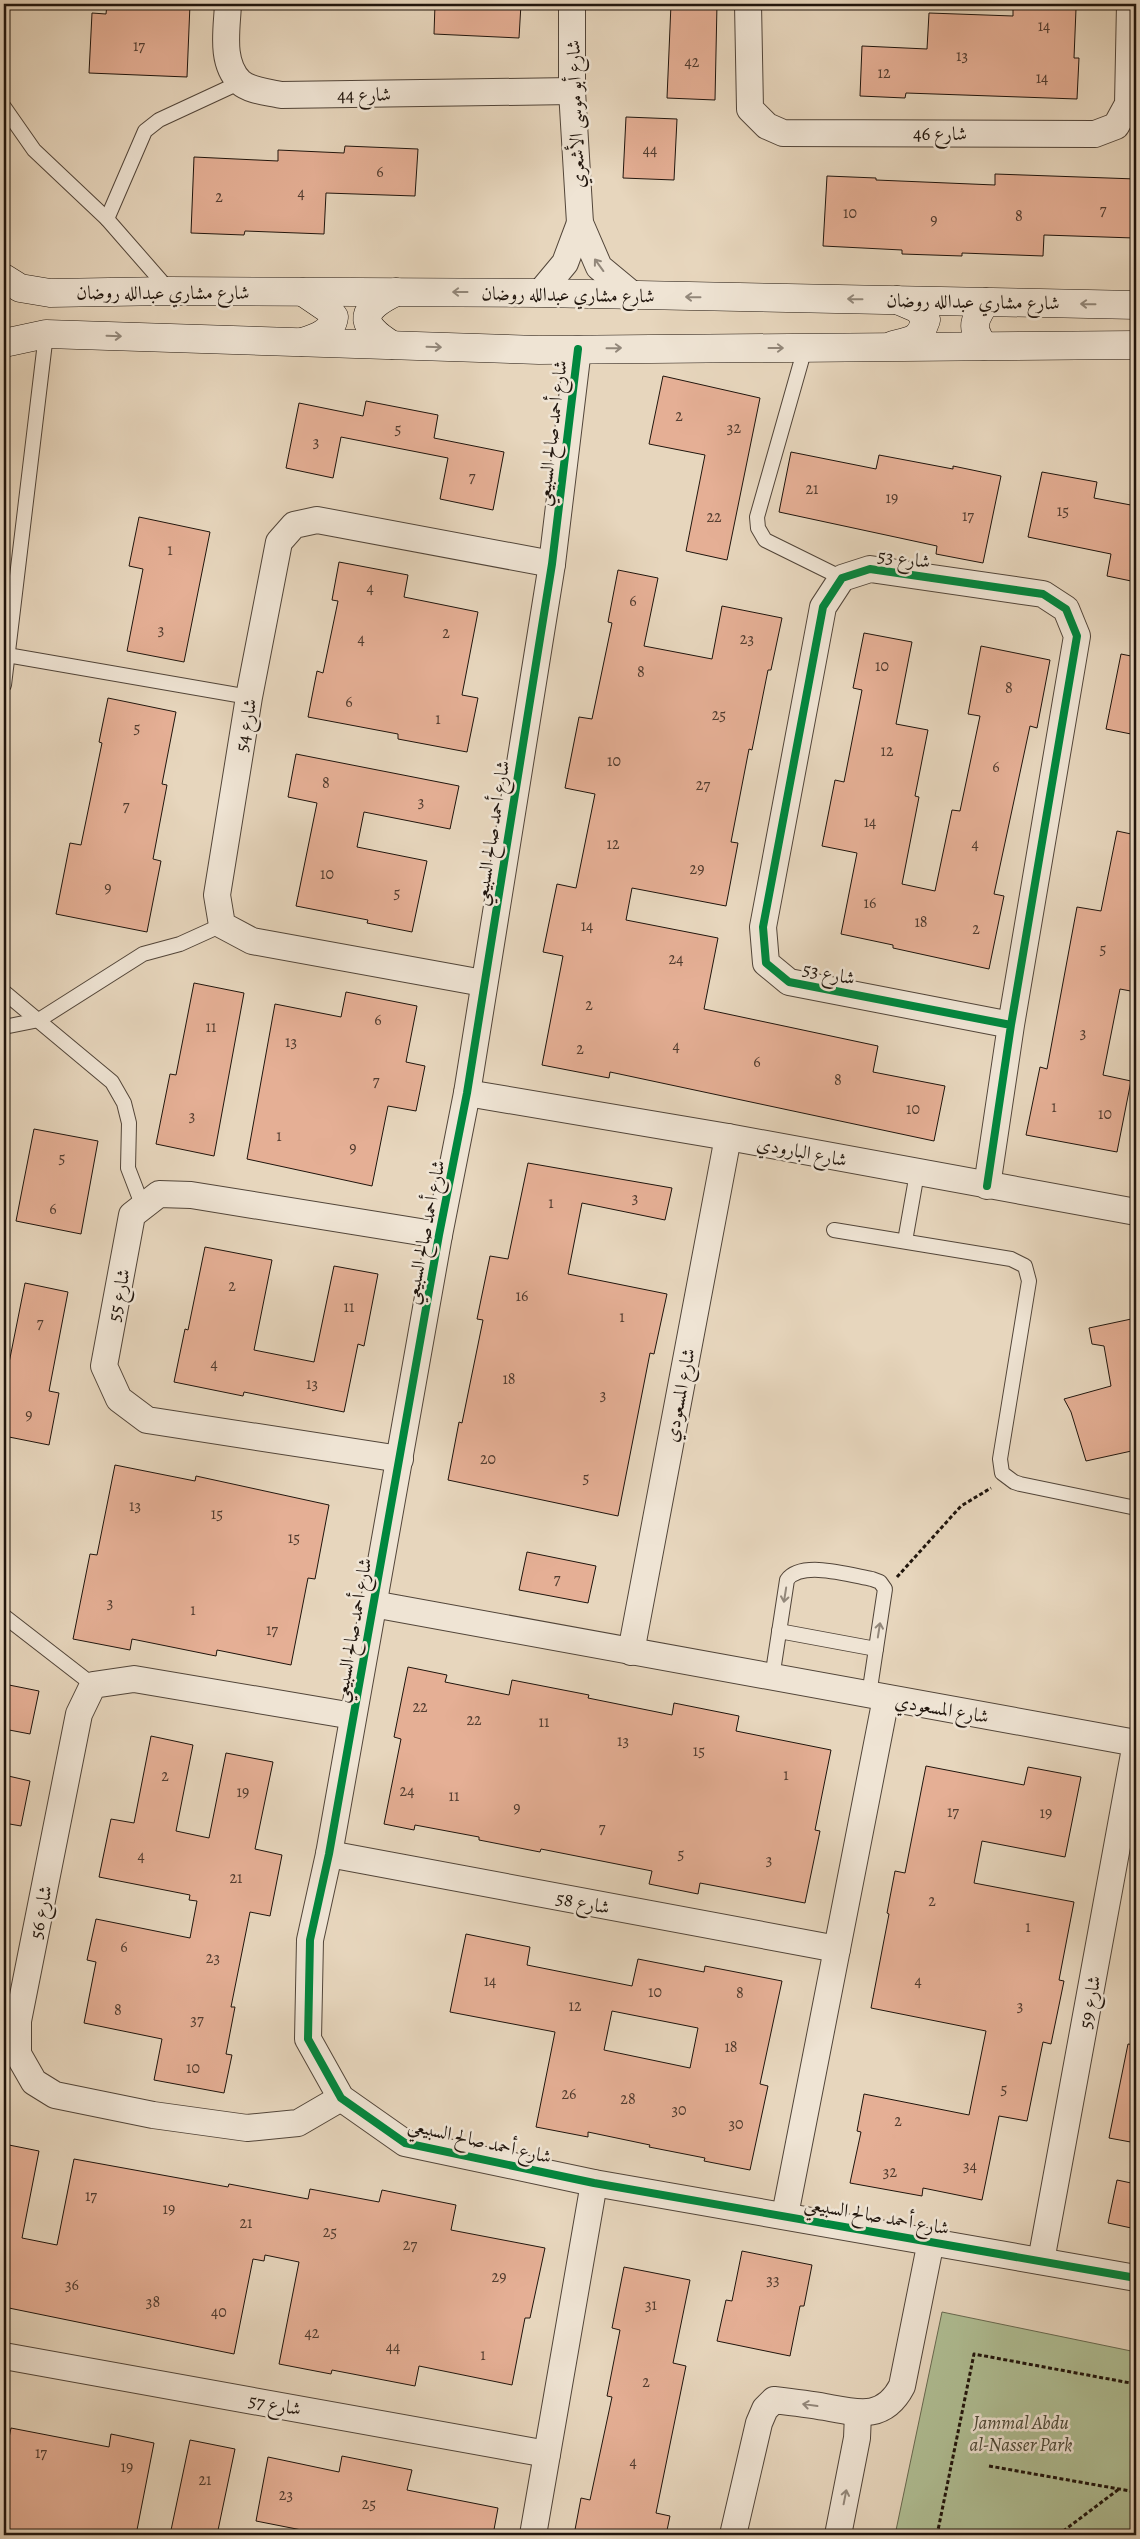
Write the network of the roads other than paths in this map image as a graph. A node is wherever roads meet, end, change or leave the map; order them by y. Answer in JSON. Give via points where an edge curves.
{"nodes":[{"id":1,"x":228,"y":4,"type":"edge"},
{"id":2,"x":572,"y":4,"type":"edge"},
{"id":3,"x":748,"y":4,"type":"edge"},
{"id":4,"x":1130,"y":4,"type":"edge"},
{"id":5,"x":240,"y":82,"type":"junction"},
{"id":6,"x":572,"y":91,"type":"junction"},
{"id":7,"x":4,"y":107,"type":"edge"},
{"id":8,"x":107,"y":219,"type":"junction"},
{"id":9,"x":580,"y":223,"type":"junction"},
{"id":10,"x":4,"y":278,"type":"edge"},
{"id":11,"x":169,"y":291,"type":"junction"},
{"id":12,"x":303,"y":292,"type":"junction"},
{"id":13,"x":396,"y":292,"type":"junction"},
{"id":14,"x":540,"y":292,"type":"junction"},
{"id":15,"x":634,"y":296,"type":"junction"},
{"id":16,"x":897,"y":300,"type":"junction"},
{"id":17,"x":986,"y":302,"type":"junction"},
{"id":18,"x":1136,"y":305,"type":"edge"},
{"id":19,"x":46,"y":334,"type":"junction"},
{"id":20,"x":302,"y":342,"type":"junction"},
{"id":21,"x":4,"y":343,"type":"edge"},
{"id":22,"x":392,"y":345,"type":"junction"},
{"id":23,"x":1136,"y":345,"type":"edge"},
{"id":24,"x":984,"y":346,"type":"junction"},
{"id":25,"x":884,"y":347,"type":"junction"},
{"id":26,"x":805,"y":348,"type":"junction"},
{"id":27,"x":578,"y":349,"type":"junction"},
{"id":28,"x":552,"y":564,"type":"junction"},
{"id":29,"x":842,"y":578,"type":"junction"},
{"id":30,"x":7,"y":655,"type":"junction"},
{"id":31,"x":4,"y":686,"type":"edge"},
{"id":32,"x":250,"y":697,"type":"junction"},
{"id":33,"x":222,"y":925,"type":"junction"},
{"id":34,"x":483,"y":982,"type":"junction"},
{"id":35,"x":4,"y":992,"type":"edge"},
{"id":36,"x":39,"y":1020,"type":"junction"},
{"id":37,"x":1011,"y":1025,"type":"junction"},
{"id":38,"x":4,"y":1028,"type":"edge"},
{"id":39,"x":467,"y":1093,"type":"junction"},
{"id":40,"x":728,"y":1137,"type":"junction"},
{"id":41,"x":917,"y":1173,"type":"junction"},
{"id":42,"x":987,"y":1186,"type":"junction"},
{"id":43,"x":143,"y":1207,"type":"junction"},
{"id":44,"x":1136,"y":1212,"type":"edge"},
{"id":45,"x":834,"y":1230,"type":"dead end"},
{"id":46,"x":439,"y":1235,"type":"junction"},
{"id":47,"x":904,"y":1241,"type":"junction"},
{"id":48,"x":400,"y":1459,"type":"junction"},
{"id":49,"x":1136,"y":1508,"type":"edge"},
{"id":50,"x":374,"y":1604,"type":"junction"},
{"id":51,"x":4,"y":1616,"type":"edge"},
{"id":52,"x":779,"y":1631,"type":"junction"},
{"id":53,"x":876,"y":1649,"type":"junction"},
{"id":54,"x":631,"y":1652,"type":"junction"},
{"id":55,"x":772,"y":1678,"type":"junction"},
{"id":56,"x":93,"y":1685,"type":"junction"},
{"id":57,"x":878,"y":1697,"type":"junction"},
{"id":58,"x":353,"y":1716,"type":"junction"},
{"id":59,"x":1136,"y":1743,"type":"edge"},
{"id":60,"x":329,"y":1854,"type":"junction"},
{"id":61,"x":837,"y":1950,"type":"junction"},
{"id":62,"x":341,"y":2098,"type":"junction"},
{"id":63,"x":594,"y":2183,"type":"junction"},
{"id":64,"x":785,"y":2215,"type":"junction"},
{"id":65,"x":931,"y":2241,"type":"junction"},
{"id":66,"x":1041,"y":2261,"type":"junction"},
{"id":67,"x":1136,"y":2278,"type":"edge"},
{"id":68,"x":4,"y":2356,"type":"edge"},
{"id":69,"x":858,"y":2414,"type":"junction"},
{"id":70,"x":547,"y":2454,"type":"junction"},
{"id":71,"x":533,"y":2535,"type":"edge"},
{"id":72,"x":733,"y":2535,"type":"edge"},
{"id":73,"x":838,"y":2535,"type":"edge"}],
"edges":[{"from":1,"to":5,"type":"street","via":[[226,60]]},
{"from":2,"to":6,"type":"street","name":"شارع أبو موسى الأشعري"},
{"from":3,"to":4,"type":"street","name":"شارع 46","via":[[750,109],[767,126],[783,133],[1095,134],[1116,126],[1128,104]]},
{"from":5,"to":6,"type":"street","name":"شارع 44","via":[[281,95]]},
{"from":5,"to":8,"type":"lane","via":[[159,120],[145,131]]},
{"from":6,"to":9,"type":"street","name":"شارع أبو موسى الأشعري"},
{"from":7,"to":8,"type":"lane","via":[[34,150]]},
{"from":8,"to":11,"type":"lane"},
{"from":9,"to":14,"type":"street","name":"شارع أبو موسى الأشعري","via":[[565,263]]},
{"from":15,"to":9,"type":"street","name":"شارع أبو موسى الأشعري","one_way":true,"via":[[599,267]]},
{"from":10,"to":11,"type":"street","name":"شارع مشاري عبدالله روضان","via":[[20,288],[50,293]]},
{"from":11,"to":12,"type":"street","name":"شارع مشاري عبدالله روضان"},
{"from":12,"to":13,"type":"street","name":"شارع مشاري عبدالله روضان"},
{"from":12,"to":20,"type":"street","via":[[334,317],[333,324],[321,335]]},
{"from":14,"to":13,"type":"street","name":"شارع مشاري عبدالله روضان","one_way":true},
{"from":13,"to":22,"type":"street","via":[[376,302],[368,312],[367,323],[374,334]]},
{"from":14,"to":15,"type":"street","name":"شارع مشاري عبدالله روضان"},
{"from":16,"to":15,"type":"street","name":"شارع مشاري عبدالله روضان","one_way":true},
{"from":16,"to":17,"type":"street","name":"شارع مشاري عبدالله روضان"},
{"from":16,"to":25,"type":"street","via":[[918,309],[926,320],[922,332],[914,340]]},
{"from":18,"to":17,"type":"street","name":"شارع مشاري عبدالله روضان","one_way":true},
{"from":17,"to":24,"type":"street","via":[[974,324],[976,336]]},
{"from":19,"to":20,"type":"street","one_way":true},
{"from":19,"to":21,"type":"street"},
{"from":19,"to":30,"type":"lane"},
{"from":20,"to":22,"type":"street"},
{"from":22,"to":27,"type":"street","one_way":true},
{"from":23,"to":24,"type":"street"},
{"from":24,"to":25,"type":"street"},
{"from":25,"to":26,"type":"street"},
{"from":27,"to":26,"type":"street","one_way":true},
{"from":26,"to":29,"type":"lane","via":[[757,517],[758,528],[765,540]]},
{"from":27,"to":28,"type":"street","name":"شارع أحمد صالح السبيعي"},
{"from":28,"to":32,"type":"street","name":"شارع 54","via":[[317,520],[294,525],[279,542]]},
{"from":28,"to":34,"type":"street","name":"شارع أحمد صالح السبيعي"},
{"from":29,"to":37,"type":"street","name":"شارع 53","via":[[823,607],[763,927],[766,963],[789,982]]},
{"from":29,"to":37,"type":"street","name":"شارع 53","via":[[870,569],[1043,594],[1066,609],[1077,636]]},
{"from":30,"to":31,"type":"lane"},
{"from":30,"to":32,"type":"lane"},
{"from":32,"to":33,"type":"street","name":"شارع 54","via":[[217,895]]},
{"from":33,"to":34,"type":"street","via":[[252,941]]},
{"from":33,"to":36,"type":"lane","via":[[180,944],[142,954]]},
{"from":34,"to":39,"type":"street","name":"شارع أحمد صالح السبيعي"},
{"from":35,"to":36,"type":"lane"},
{"from":36,"to":38,"type":"lane"},
{"from":36,"to":43,"type":"lane","via":[[112,1082],[124,1103],[129,1123],[128,1168]]},
{"from":37,"to":42,"type":"street","name":"شارع 53"},
{"from":39,"to":40,"type":"street","name":"شارع البارودي"},
{"from":39,"to":46,"type":"street","name":"شارع أحمد صالح السبيعي"},
{"from":40,"to":41,"type":"street","name":"شارع البارودي"},
{"from":40,"to":54,"type":"street","name":"شارع المسعودي"},
{"from":41,"to":42,"type":"street","name":"شارع البارودي"},
{"from":41,"to":47,"type":"lane"},
{"from":42,"to":44,"type":"street","name":"شارع البارودي"},
{"from":43,"to":46,"type":"street","name":"شارع 55","via":[[159,1194],[191,1195]]},
{"from":43,"to":48,"type":"street","name":"شارع 55","via":[[132,1215],[104,1366],[119,1399],[147,1420]]},
{"from":45,"to":47,"type":"lane"},
{"from":46,"to":48,"type":"street","name":"شارع أحمد صالح السبيعي"},
{"from":47,"to":49,"type":"lane","via":[[1012,1259],[1028,1272],[1000,1459],[1006,1478],[1020,1484]]},
{"from":48,"to":50,"type":"street","name":"شارع أحمد صالح السبيعي"},
{"from":50,"to":54,"type":"street","name":"شارع المسعودي"},
{"from":50,"to":58,"type":"street","name":"شارع أحمد صالح السبيعي"},
{"from":51,"to":56,"type":"lane"},
{"from":52,"to":53,"type":"lane"},
{"from":53,"to":52,"type":"lane","one_way":true,"via":[[884,1589],[880,1582],[872,1579],[807,1569],[792,1573],[787,1580]]},
{"from":52,"to":55,"type":"lane"},
{"from":53,"to":57,"type":"lane"},
{"from":54,"to":55,"type":"street","name":"شارع المسعودي"},
{"from":55,"to":57,"type":"street","name":"شارع المسعودي"},
{"from":56,"to":58,"type":"street","via":[[134,1679]]},
{"from":56,"to":62,"type":"street","name":"شارع 56","via":[[79,1714],[18,2021],[18,2054],[34,2082],[55,2095],[152,2116],[247,2128],[298,2123]]},
{"from":57,"to":59,"type":"street","name":"شارع المسعودي"},
{"from":57,"to":61,"type":"street"},
{"from":58,"to":60,"type":"street","name":"شارع أحمد صالح السبيعي"},
{"from":59,"to":66,"type":"street","name":"شارع 59"},
{"from":60,"to":61,"type":"street","name":"شارع 58"},
{"from":60,"to":62,"type":"street","name":"شارع أحمد صالح السبيعي","via":[[310,1940],[308,2039]]},
{"from":61,"to":64,"type":"street"},
{"from":62,"to":63,"type":"street","name":"شارع أحمد صالح السبيعي","via":[[405,2143]]},
{"from":63,"to":64,"type":"street","name":"شارع أحمد صالح السبيعي"},
{"from":63,"to":70,"type":"street"},
{"from":64,"to":65,"type":"street","name":"شارع أحمد صالح السبيعي"},
{"from":65,"to":66,"type":"street","name":"شارع أحمد صالح السبيعي"},
{"from":65,"to":69,"type":"street","via":[[902,2386],[896,2397],[883,2408]]},
{"from":66,"to":67,"type":"street","name":"شارع أحمد صالح السبيعي"},
{"from":68,"to":70,"type":"street","name":"شارع 57"},
{"from":69,"to":72,"type":"street","one_way":true,"via":[[774,2400],[765,2409],[759,2423]]},
{"from":73,"to":69,"type":"street","one_way":true,"via":[[857,2438]]},
{"from":70,"to":71,"type":"street"}]}
